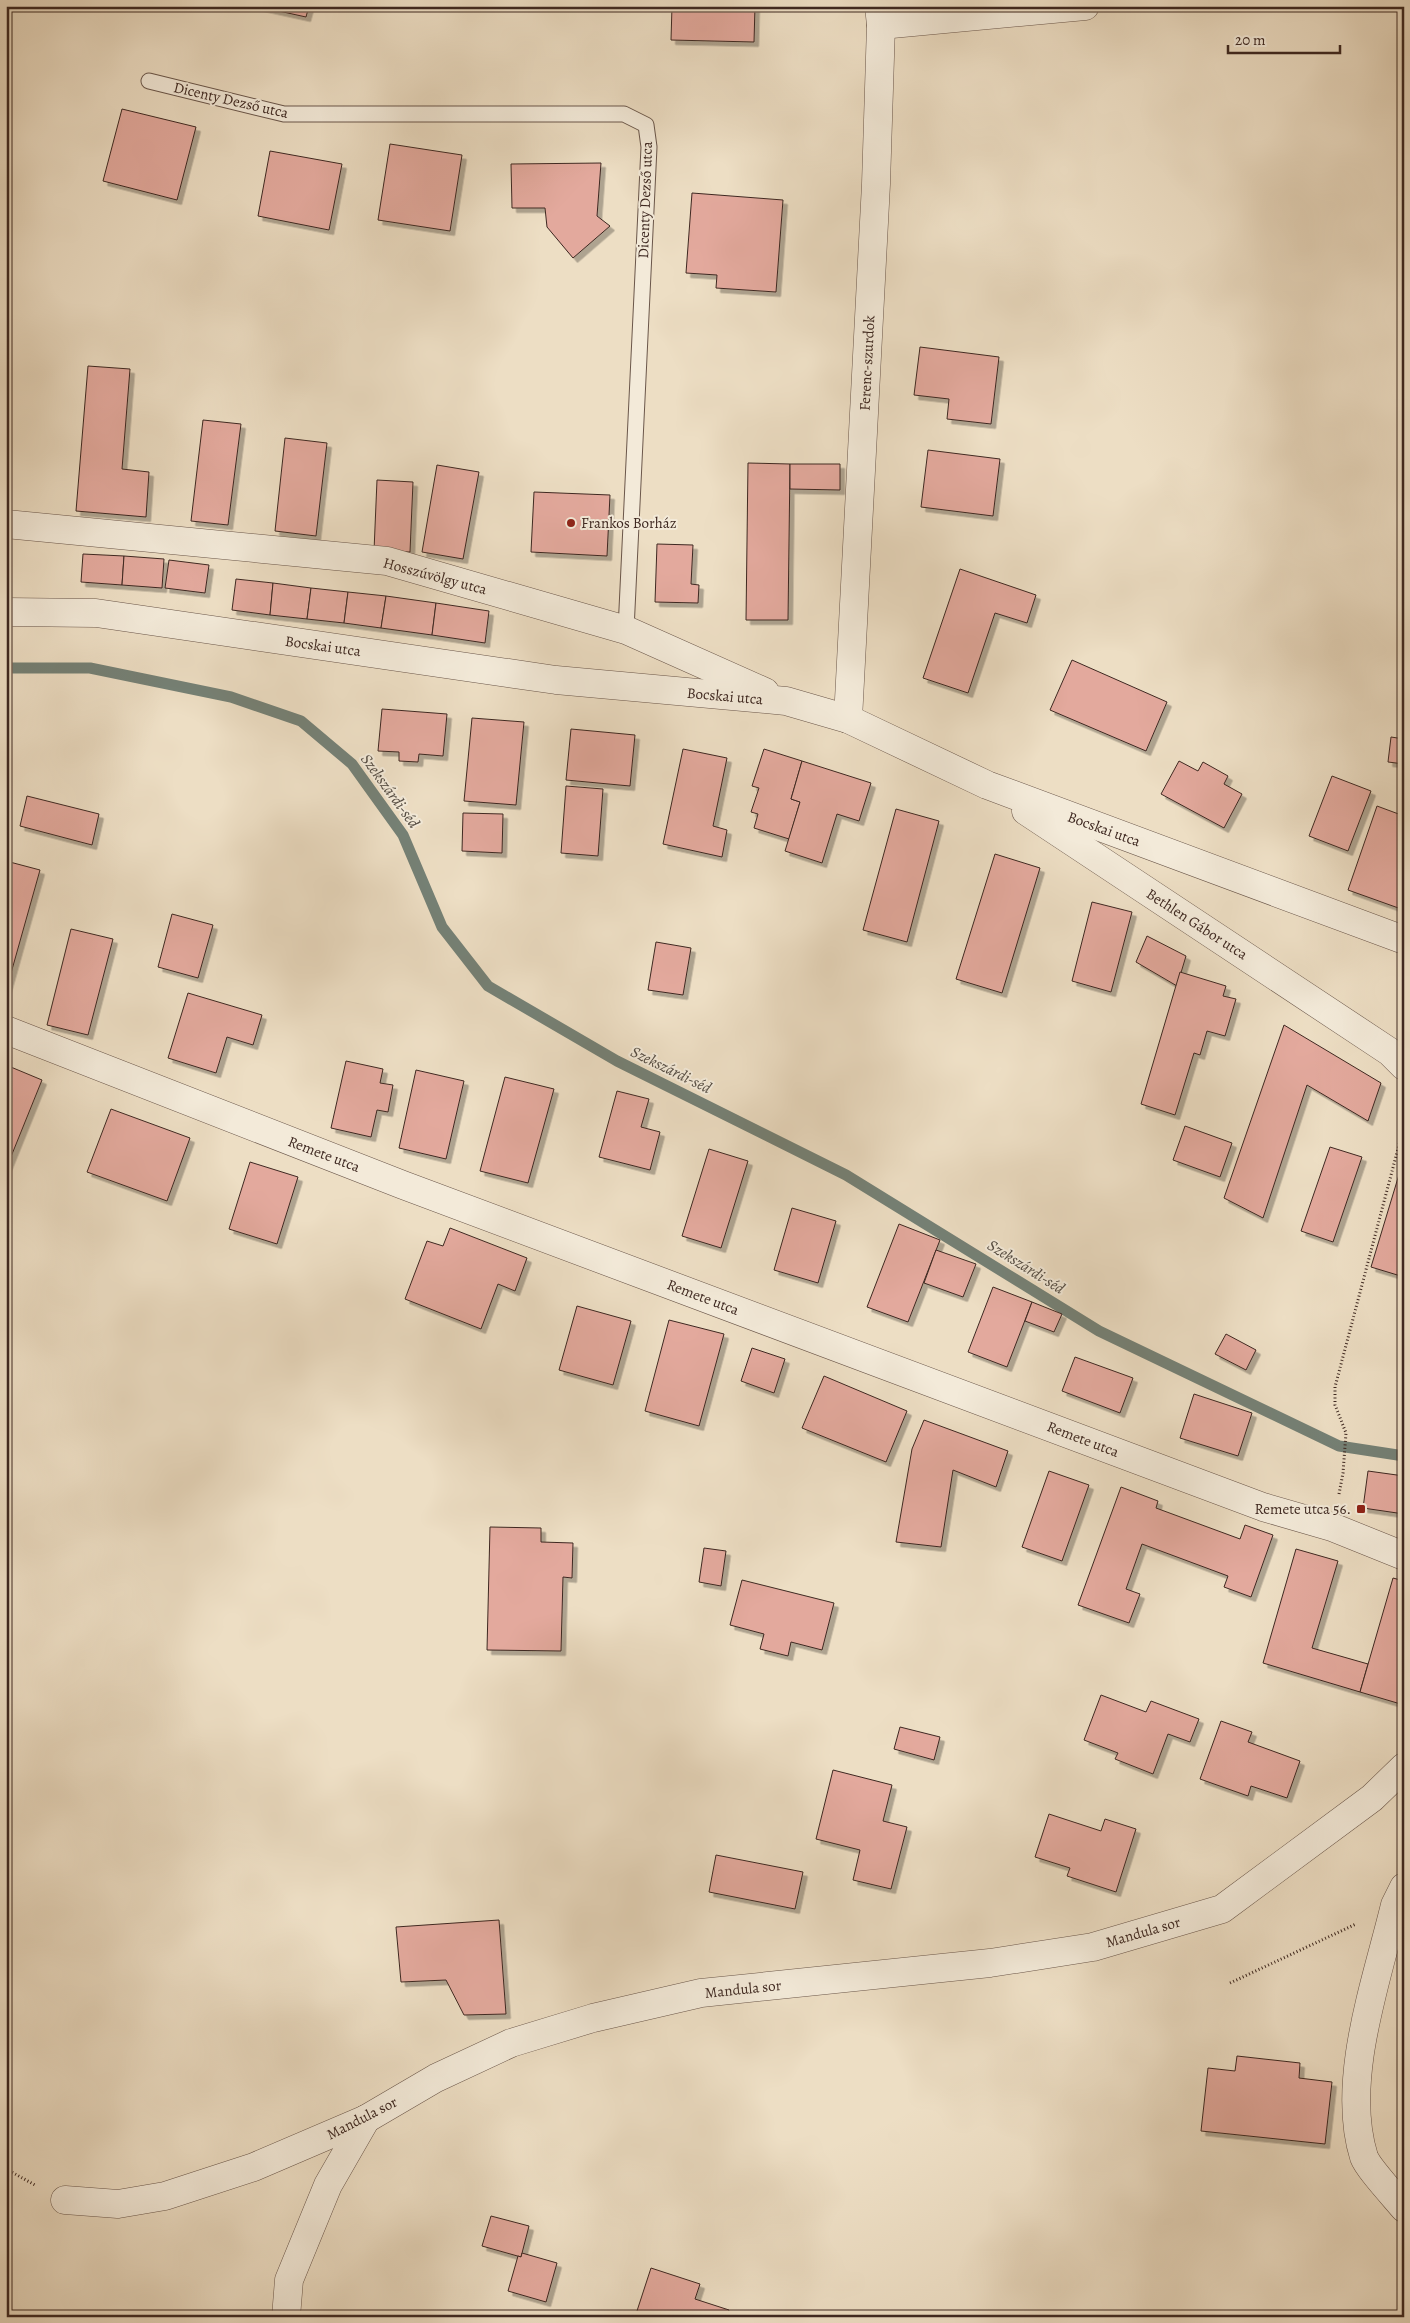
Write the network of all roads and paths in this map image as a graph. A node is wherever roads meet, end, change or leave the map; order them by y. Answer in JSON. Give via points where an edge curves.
{"nodes":[{"id":1,"x":1085,"y":6,"type":"edge"},
{"id":2,"x":880,"y":16,"type":"edge"},
{"id":3,"x":149,"y":81,"type":"dead end"},
{"id":4,"x":6,"y":524,"type":"edge"},
{"id":5,"x":6,"y":612,"type":"edge"},
{"id":6,"x":626,"y":630,"type":"junction"},
{"id":7,"x":786,"y":701,"type":"junction"},
{"id":8,"x":848,"y":719,"type":"junction"},
{"id":9,"x":987,"y":785,"type":"junction"},
{"id":10,"x":1404,"y":940,"type":"edge"},
{"id":11,"x":6,"y":1030,"type":"edge"},
{"id":12,"x":1404,"y":1066,"type":"edge"},
{"id":13,"x":1404,"y":1126,"type":"edge"},
{"id":14,"x":1343,"y":1473,"type":"dead end"},
{"id":15,"x":1404,"y":1556,"type":"edge"},
{"id":16,"x":1404,"y":1767,"type":"edge"},
{"id":17,"x":1400,"y":1896,"type":"edge"},
{"id":18,"x":1230,"y":1983,"type":"dead end"},
{"id":19,"x":366,"y":2119,"type":"junction"},
{"id":20,"x":65,"y":2200,"type":"dead end"},
{"id":21,"x":1404,"y":2208,"type":"edge"},
{"id":22,"x":286,"y":2317,"type":"edge"}],
"edges":[{"from":1,"to":2,"type":"street"},
{"from":2,"to":8,"type":"street","name":"Ferenc-szurdok","via":[[876,184]]},
{"from":3,"to":6,"type":"lane","name":"Dicenty Dezső utca","via":[[284,114],[624,114],[646,125],[649,148]]},
{"from":4,"to":6,"type":"street","name":"Hosszúvölgy utca","via":[[387,561]]},
{"from":5,"to":7,"type":"street","name":"Bocskai utca","via":[[96,613],[556,680]]},
{"from":6,"to":7,"type":"street","name":"Hosszúvölgy utca"},
{"from":7,"to":8,"type":"street","name":"Bocskai utca"},
{"from":8,"to":9,"type":"street","name":"Bocskai utca"},
{"from":9,"to":10,"type":"street","name":"Bocskai utca"},
{"from":9,"to":12,"type":"street","name":"Bethlen Gábor utca","via":[[1390,1052]]},
{"from":11,"to":15,"type":"street","name":"Remete utca","via":[[403,1185],[1263,1507],[1332,1527]]},
{"from":13,"to":14,"type":"path","via":[[1335,1388],[1335,1405],[1346,1433]]},
{"from":16,"to":19,"type":"street","name":"Mandula sor","via":[[1372,1798],[1222,1909],[1093,1947],[990,1963],[701,1993],[593,2018],[511,2043],[436,2078]]},
{"from":17,"to":18,"type":"path"},
{"from":17,"to":21,"type":"street","via":[[1360,2051],[1356,2114],[1364,2159]]},
{"from":19,"to":20,"type":"street","name":"Mandula sor","via":[[254,2167],[165,2196],[118,2204]]},
{"from":19,"to":22,"type":"street","via":[[328,2185],[289,2280]]}]}
